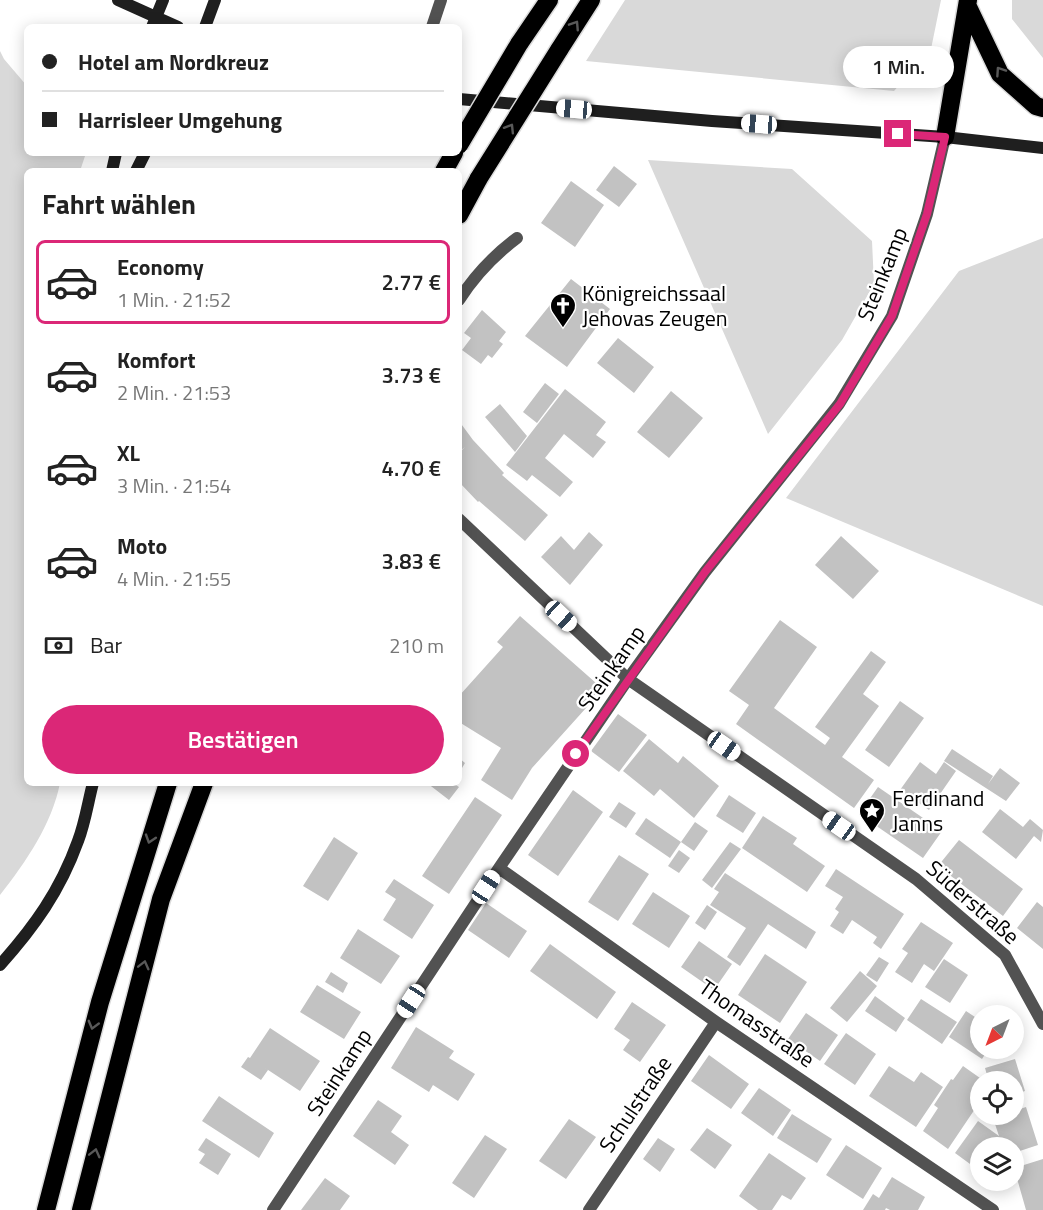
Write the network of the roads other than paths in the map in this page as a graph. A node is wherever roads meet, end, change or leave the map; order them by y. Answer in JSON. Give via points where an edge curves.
{"nodes":[{"id":1,"x":118,"y":0,"type":"edge"},
{"id":2,"x":163,"y":0,"type":"edge"},
{"id":3,"x":215,"y":0,"type":"edge"},
{"id":4,"x":441,"y":0,"type":"edge"},
{"id":5,"x":549,"y":0,"type":"edge"},
{"id":6,"x":591,"y":0,"type":"edge"},
{"id":7,"x":968,"y":4,"type":"edge"},
{"id":8,"x":153,"y":22,"type":"edge"},
{"id":9,"x":206,"y":24,"type":"edge"},
{"id":10,"x":433,"y":24,"type":"edge"},
{"id":11,"x":462,"y":99,"type":"edge"},
{"id":12,"x":1043,"y":108,"type":"edge"},
{"id":13,"x":945,"y":137,"type":"junction"},
{"id":14,"x":462,"y":140,"type":"edge"},
{"id":15,"x":1043,"y":148,"type":"edge"},
{"id":16,"x":462,"y":209,"type":"edge"},
{"id":17,"x":517,"y":238,"type":"dead end"},
{"id":18,"x":462,"y":295,"type":"edge"},
{"id":19,"x":462,"y":522,"type":"edge"},
{"id":20,"x":628,"y":679,"type":"junction"},
{"id":21,"x":92,"y":786,"type":"edge"},
{"id":22,"x":167,"y":786,"type":"edge"},
{"id":23,"x":203,"y":786,"type":"edge"},
{"id":24,"x":499,"y":868,"type":"junction"},
{"id":25,"x":0,"y":966,"type":"edge"},
{"id":26,"x":716,"y":1022,"type":"junction"},
{"id":27,"x":1043,"y":1024,"type":"edge"},
{"id":28,"x":46,"y":1210,"type":"edge"},
{"id":29,"x":81,"y":1210,"type":"edge"},
{"id":30,"x":273,"y":1210,"type":"edge"},
{"id":31,"x":590,"y":1210,"type":"edge"},
{"id":32,"x":993,"y":1210,"type":"edge"}],
"edges":[{"from":1,"to":8,"type":"main road"},
{"from":2,"to":8,"type":"main road"},
{"from":3,"to":9,"type":"main road"},
{"from":4,"to":10,"type":"street"},
{"from":5,"to":14,"type":"highway","bridge":true},
{"from":16,"to":6,"type":"highway","one_way":true,"bridge":true},
{"from":12,"to":7,"type":"highway","one_way":true,"via":[[1000,74]]},
{"from":7,"to":13,"type":"highway"},
{"from":11,"to":13,"type":"main road"},
{"from":13,"to":15,"type":"main road"},
{"from":13,"to":20,"type":"street","name":"Steinkamp","via":[[927,214],[892,316],[840,404],[705,572]]},
{"from":17,"to":18,"type":"street","via":[[496,254]]},
{"from":19,"to":20,"type":"street","name":"Süderstraße"},
{"from":20,"to":24,"type":"street","name":"Steinkamp"},
{"from":20,"to":27,"type":"street","name":"Süderstraße","via":[[916,879],[1005,955]]},
{"from":21,"to":25,"type":"main road","via":[[78,840],[57,889],[30,932]]},
{"from":22,"to":28,"type":"highway","one_way":true,"via":[[99,1002]]},
{"from":29,"to":23,"type":"highway","one_way":true,"via":[[161,899]]},
{"from":24,"to":26,"type":"street","name":"Thomasstraße"},
{"from":24,"to":30,"type":"street","name":"Steinkamp"},
{"from":26,"to":31,"type":"street","name":"Schulstraße"},
{"from":26,"to":32,"type":"street","name":"Thomasstraße"}]}
